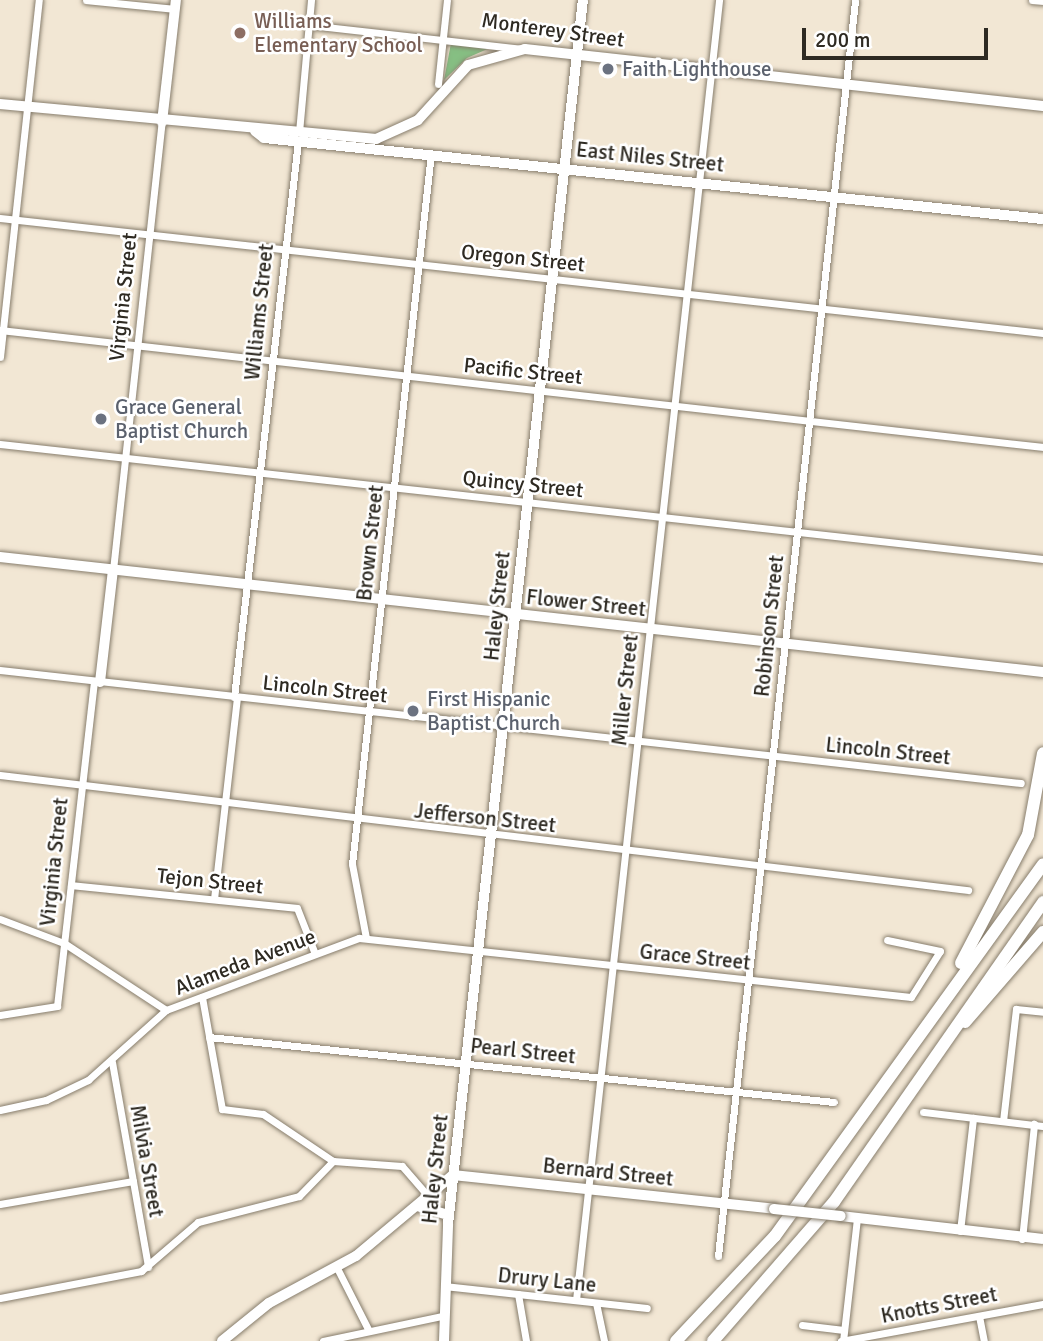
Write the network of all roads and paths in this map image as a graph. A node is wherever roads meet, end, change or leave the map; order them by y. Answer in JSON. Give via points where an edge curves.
{"nodes":[{"id":1,"x":39,"y":0,"type":"edge"},
{"id":2,"x":86,"y":0,"type":"edge"},
{"id":3,"x":311,"y":0,"type":"edge"},
{"id":4,"x":447,"y":0,"type":"edge"},
{"id":5,"x":583,"y":0,"type":"edge"},
{"id":6,"x":719,"y":0,"type":"edge"},
{"id":7,"x":855,"y":0,"type":"edge"},
{"id":8,"x":1032,"y":0,"type":"edge"},
{"id":9,"x":1043,"y":1,"type":"edge"},
{"id":10,"x":175,"y":5,"type":"edge"},
{"id":11,"x":309,"y":25,"type":"junction"},
{"id":12,"x":443,"y":38,"type":"junction"},
{"id":13,"x":525,"y":49,"type":"junction"},
{"id":14,"x":578,"y":54,"type":"junction"},
{"id":15,"x":712,"y":69,"type":"junction"},
{"id":16,"x":438,"y":84,"type":"dead end"},
{"id":17,"x":846,"y":84,"type":"junction"},
{"id":18,"x":0,"y":104,"type":"edge"},
{"id":19,"x":1043,"y":106,"type":"edge"},
{"id":20,"x":30,"y":107,"type":"junction"},
{"id":21,"x":162,"y":122,"type":"junction"},
{"id":22,"x":298,"y":136,"type":"junction"},
{"id":23,"x":431,"y":152,"type":"junction"},
{"id":24,"x":565,"y":167,"type":"junction"},
{"id":25,"x":699,"y":181,"type":"junction"},
{"id":26,"x":834,"y":196,"type":"junction"},
{"id":27,"x":0,"y":218,"type":"edge"},
{"id":28,"x":1043,"y":219,"type":"edge"},
{"id":29,"x":19,"y":220,"type":"junction"},
{"id":30,"x":149,"y":234,"type":"junction"},
{"id":31,"x":284,"y":248,"type":"junction"},
{"id":32,"x":418,"y":264,"type":"junction"},
{"id":33,"x":553,"y":278,"type":"junction"},
{"id":34,"x":687,"y":293,"type":"junction"},
{"id":35,"x":821,"y":308,"type":"junction"},
{"id":36,"x":1,"y":330,"type":"edge"},
{"id":37,"x":1043,"y":333,"type":"edge"},
{"id":38,"x":137,"y":345,"type":"junction"},
{"id":39,"x":0,"y":357,"type":"edge"},
{"id":40,"x":272,"y":360,"type":"junction"},
{"id":41,"x":406,"y":375,"type":"junction"},
{"id":42,"x":540,"y":390,"type":"junction"},
{"id":43,"x":675,"y":405,"type":"junction"},
{"id":44,"x":809,"y":420,"type":"junction"},
{"id":45,"x":0,"y":444,"type":"edge"},
{"id":46,"x":1043,"y":447,"type":"edge"},
{"id":47,"x":125,"y":458,"type":"junction"},
{"id":48,"x":259,"y":472,"type":"junction"},
{"id":49,"x":394,"y":487,"type":"junction"},
{"id":50,"x":528,"y":502,"type":"junction"},
{"id":51,"x":662,"y":517,"type":"junction"},
{"id":52,"x":797,"y":532,"type":"junction"},
{"id":53,"x":0,"y":557,"type":"edge"},
{"id":54,"x":1043,"y":559,"type":"edge"},
{"id":55,"x":113,"y":570,"type":"junction"},
{"id":56,"x":247,"y":584,"type":"junction"},
{"id":57,"x":381,"y":599,"type":"junction"},
{"id":58,"x":516,"y":614,"type":"junction"},
{"id":59,"x":650,"y":629,"type":"junction"},
{"id":60,"x":784,"y":644,"type":"junction"},
{"id":61,"x":0,"y":670,"type":"edge"},
{"id":62,"x":1043,"y":672,"type":"edge"},
{"id":63,"x":97,"y":681,"type":"junction"},
{"id":64,"x":236,"y":697,"type":"junction"},
{"id":65,"x":369,"y":712,"type":"junction"},
{"id":66,"x":503,"y":727,"type":"junction"},
{"id":67,"x":637,"y":741,"type":"junction"},
{"id":68,"x":1043,"y":753,"type":"edge"},
{"id":69,"x":772,"y":756,"type":"junction"},
{"id":70,"x":0,"y":775,"type":"edge"},
{"id":71,"x":1021,"y":783,"type":"dead end"},
{"id":72,"x":82,"y":785,"type":"junction"},
{"id":73,"x":225,"y":801,"type":"junction"},
{"id":74,"x":358,"y":820,"type":"junction"},
{"id":75,"x":491,"y":838,"type":"junction"},
{"id":76,"x":625,"y":849,"type":"junction"},
{"id":77,"x":1043,"y":865,"type":"edge"},
{"id":78,"x":760,"y":866,"type":"junction"},
{"id":79,"x":71,"y":885,"type":"junction"},
{"id":80,"x":968,"y":890,"type":"dead end"},
{"id":81,"x":214,"y":898,"type":"junction"},
{"id":82,"x":1043,"y":902,"type":"edge"},
{"id":83,"x":0,"y":919,"type":"edge"},
{"id":84,"x":1043,"y":932,"type":"edge"},
{"id":85,"x":366,"y":938,"type":"junction"},
{"id":86,"x":887,"y":940,"type":"dead end"},
{"id":87,"x":64,"y":943,"type":"junction"},
{"id":88,"x":478,"y":951,"type":"junction"},
{"id":89,"x":315,"y":954,"type":"junction"},
{"id":90,"x":613,"y":965,"type":"junction"},
{"id":91,"x":747,"y":980,"type":"junction"},
{"id":92,"x":202,"y":997,"type":"junction"},
{"id":93,"x":166,"y":1010,"type":"junction"},
{"id":94,"x":1043,"y":1012,"type":"edge"},
{"id":95,"x":0,"y":1015,"type":"edge"},
{"id":96,"x":927,"y":1023,"type":"junction"},
{"id":97,"x":209,"y":1037,"type":"junction"},
{"id":98,"x":112,"y":1062,"type":"junction"},
{"id":99,"x":466,"y":1063,"type":"junction"},
{"id":100,"x":928,"y":1065,"type":"junction"},
{"id":101,"x":600,"y":1077,"type":"junction"},
{"id":102,"x":735,"y":1091,"type":"junction"},
{"id":103,"x":834,"y":1102,"type":"dead end"},
{"id":104,"x":0,"y":1110,"type":"edge"},
{"id":105,"x":923,"y":1112,"type":"dead end"},
{"id":106,"x":973,"y":1118,"type":"junction"},
{"id":107,"x":1003,"y":1121,"type":"junction"},
{"id":108,"x":1034,"y":1125,"type":"junction"},
{"id":109,"x":1043,"y":1126,"type":"edge"},
{"id":110,"x":333,"y":1161,"type":"junction"},
{"id":111,"x":453,"y":1175,"type":"junction"},
{"id":112,"x":133,"y":1181,"type":"junction"},
{"id":113,"x":588,"y":1189,"type":"junction"},
{"id":114,"x":428,"y":1196,"type":"junction"},
{"id":115,"x":722,"y":1203,"type":"junction"},
{"id":116,"x":0,"y":1204,"type":"edge"},
{"id":117,"x":417,"y":1206,"type":"junction"},
{"id":118,"x":449,"y":1215,"type":"junction"},
{"id":119,"x":857,"y":1218,"type":"junction"},
{"id":120,"x":960,"y":1231,"type":"junction"},
{"id":121,"x":1022,"y":1239,"type":"junction"},
{"id":122,"x":1043,"y":1240,"type":"edge"},
{"id":123,"x":718,"y":1256,"type":"dead end"},
{"id":124,"x":148,"y":1267,"type":"junction"},
{"id":125,"x":337,"y":1268,"type":"junction"},
{"id":126,"x":444,"y":1286,"type":"junction"},
{"id":127,"x":518,"y":1294,"type":"junction"},
{"id":128,"x":0,"y":1298,"type":"edge"},
{"id":129,"x":576,"y":1300,"type":"junction"},
{"id":130,"x":596,"y":1303,"type":"junction"},
{"id":131,"x":1043,"y":1304,"type":"edge"},
{"id":132,"x":647,"y":1308,"type":"dead end"},
{"id":133,"x":442,"y":1316,"type":"junction"},
{"id":134,"x":979,"y":1316,"type":"junction"},
{"id":135,"x":802,"y":1325,"type":"dead end"},
{"id":136,"x":368,"y":1329,"type":"junction"},
{"id":137,"x":844,"y":1330,"type":"junction"},
{"id":138,"x":225,"y":1340,"type":"edge"},
{"id":139,"x":855,"y":1340,"type":"edge"},
{"id":140,"x":323,"y":1341,"type":"edge"},
{"id":141,"x":444,"y":1341,"type":"edge"},
{"id":142,"x":526,"y":1341,"type":"edge"},
{"id":143,"x":604,"y":1341,"type":"edge"},
{"id":144,"x":676,"y":1341,"type":"edge"},
{"id":145,"x":713,"y":1341,"type":"edge"},
{"id":146,"x":842,"y":1341,"type":"edge"},
{"id":147,"x":984,"y":1341,"type":"edge"}],
"edges":[{"from":1,"to":20,"type":"street"},
{"from":2,"to":10,"type":"street"},
{"from":3,"to":11,"type":"street","name":"Williams Street"},
{"from":4,"to":12,"type":"street"},
{"from":5,"to":14,"type":"main road","name":"Haley Street"},
{"from":6,"to":15,"type":"street","name":"Miller Street"},
{"from":7,"to":17,"type":"street","name":"Robinson Street"},
{"from":8,"to":9,"type":"street"},
{"from":10,"to":21,"type":"main road","name":"Virginia Street"},
{"from":11,"to":12,"type":"street","name":"Monterey Street"},
{"from":11,"to":22,"type":"street","name":"Williams Street"},
{"from":12,"to":13,"type":"street","name":"Monterey Street"},
{"from":12,"to":16,"type":"street"},
{"from":13,"to":14,"type":"main road","name":"Monterey Street"},
{"from":13,"to":22,"type":"main road","name":"East Niles Street","via":[[468,65],[418,120],[387,136]]},
{"from":14,"to":15,"type":"main road","name":"Monterey Street"},
{"from":14,"to":24,"type":"main road","name":"Haley Street"},
{"from":15,"to":17,"type":"main road","name":"Monterey Street"},
{"from":15,"to":25,"type":"street","name":"Miller Street"},
{"from":17,"to":19,"type":"main road","name":"Monterey Street"},
{"from":17,"to":26,"type":"street","name":"Robinson Street"},
{"from":18,"to":20,"type":"main road","name":"East Niles Street"},
{"from":20,"to":21,"type":"main road","name":"East Niles Street"},
{"from":20,"to":29,"type":"street"},
{"from":21,"to":22,"type":"main road","name":"East Niles Street"},
{"from":21,"to":30,"type":"street","name":"Virginia Street"},
{"from":22,"to":23,"type":"main road","name":"East Niles Street"},
{"from":22,"to":31,"type":"street","name":"Williams Street"},
{"from":23,"to":24,"type":"main road","name":"East Niles Street"},
{"from":23,"to":32,"type":"street","name":"Brown Street"},
{"from":24,"to":25,"type":"main road","name":"East Niles Street"},
{"from":24,"to":33,"type":"main road","name":"Haley Street"},
{"from":25,"to":26,"type":"main road","name":"East Niles Street"},
{"from":25,"to":34,"type":"street","name":"Miller Street"},
{"from":26,"to":28,"type":"main road","name":"East Niles Street"},
{"from":26,"to":35,"type":"street","name":"Robinson Street"},
{"from":27,"to":29,"type":"street","name":"Oregon Street"},
{"from":29,"to":30,"type":"street","name":"Oregon Street"},
{"from":29,"to":36,"type":"street"},
{"from":30,"to":31,"type":"street","name":"Oregon Street"},
{"from":30,"to":38,"type":"street","name":"Virginia Street"},
{"from":31,"to":32,"type":"street","name":"Oregon Street"},
{"from":31,"to":40,"type":"street","name":"Williams Street"},
{"from":32,"to":33,"type":"street","name":"Oregon Street"},
{"from":32,"to":41,"type":"street","name":"Brown Street"},
{"from":33,"to":34,"type":"street","name":"Oregon Street"},
{"from":33,"to":42,"type":"main road","name":"Haley Street"},
{"from":34,"to":35,"type":"street","name":"Oregon Street"},
{"from":34,"to":43,"type":"street","name":"Miller Street"},
{"from":35,"to":37,"type":"street","name":"Oregon Street"},
{"from":35,"to":44,"type":"street","name":"Robinson Street"},
{"from":36,"to":38,"type":"street","name":"Pacific Street"},
{"from":36,"to":39,"type":"street"},
{"from":38,"to":40,"type":"street","name":"Pacific Street"},
{"from":38,"to":47,"type":"street","name":"Virginia Street"},
{"from":40,"to":41,"type":"street","name":"Pacific Street"},
{"from":40,"to":48,"type":"street","name":"Williams Street"},
{"from":41,"to":42,"type":"street","name":"Pacific Street"},
{"from":41,"to":49,"type":"street","name":"Brown Street"},
{"from":42,"to":43,"type":"street","name":"Pacific Street"},
{"from":42,"to":50,"type":"main road","name":"Haley Street"},
{"from":43,"to":44,"type":"street","name":"Pacific Street"},
{"from":43,"to":51,"type":"street","name":"Miller Street"},
{"from":44,"to":46,"type":"street","name":"Pacific Street"},
{"from":44,"to":52,"type":"street","name":"Robinson Street"},
{"from":45,"to":47,"type":"street","name":"Quincy Street"},
{"from":47,"to":48,"type":"street","name":"Quincy Street"},
{"from":47,"to":55,"type":"street","name":"Virginia Street"},
{"from":48,"to":49,"type":"street","name":"Quincy Street"},
{"from":48,"to":56,"type":"street","name":"Williams Street"},
{"from":49,"to":50,"type":"street","name":"Quincy Street"},
{"from":49,"to":57,"type":"street","name":"Brown Street"},
{"from":50,"to":51,"type":"street","name":"Quincy Street"},
{"from":50,"to":58,"type":"main road","name":"Haley Street"},
{"from":51,"to":52,"type":"street","name":"Quincy Street"},
{"from":51,"to":59,"type":"street","name":"Miller Street"},
{"from":52,"to":54,"type":"street","name":"Quincy Street"},
{"from":52,"to":60,"type":"street","name":"Robinson Street"},
{"from":53,"to":55,"type":"main road","name":"Flower Street"},
{"from":55,"to":56,"type":"main road","name":"Flower Street"},
{"from":55,"to":63,"type":"main road","name":"Virginia Street"},
{"from":56,"to":57,"type":"main road","name":"Flower Street"},
{"from":56,"to":64,"type":"street","name":"Williams Street"},
{"from":57,"to":58,"type":"main road","name":"Flower Street"},
{"from":57,"to":65,"type":"street","name":"Brown Street"},
{"from":58,"to":59,"type":"main road","name":"Flower Street"},
{"from":58,"to":66,"type":"main road","name":"Haley Street"},
{"from":59,"to":60,"type":"main road","name":"Flower Street"},
{"from":59,"to":67,"type":"street","name":"Miller Street"},
{"from":60,"to":62,"type":"main road","name":"Flower Street"},
{"from":60,"to":69,"type":"street","name":"Robinson Street"},
{"from":61,"to":63,"type":"street","name":"Lincoln Street"},
{"from":63,"to":64,"type":"street","name":"Lincoln Street"},
{"from":63,"to":72,"type":"street","name":"Virginia Street"},
{"from":64,"to":65,"type":"street","name":"Lincoln Street"},
{"from":64,"to":73,"type":"street","name":"Williams Street"},
{"from":65,"to":66,"type":"street","name":"Lincoln Street"},
{"from":65,"to":74,"type":"street","name":"Brown Street"},
{"from":66,"to":67,"type":"street","name":"Lincoln Street"},
{"from":66,"to":75,"type":"main road","name":"Haley Street"},
{"from":67,"to":69,"type":"street","name":"Lincoln Street"},
{"from":67,"to":76,"type":"street","name":"Miller Street"},
{"from":68,"to":96,"type":"highway","via":[[1018,858]]},
{"from":69,"to":71,"type":"street","name":"Lincoln Street"},
{"from":69,"to":78,"type":"street","name":"Robinson Street"},
{"from":70,"to":72,"type":"street","name":"Jefferson Street"},
{"from":72,"to":73,"type":"street","name":"Jefferson Street"},
{"from":72,"to":79,"type":"street","name":"Virginia Street"},
{"from":73,"to":74,"type":"street","name":"Jefferson Street","via":[[326,810]]},
{"from":73,"to":81,"type":"street","name":"Williams Street"},
{"from":74,"to":75,"type":"street","name":"Jefferson Street"},
{"from":74,"to":85,"type":"street","name":"Brown Street","via":[[352,864]]},
{"from":75,"to":76,"type":"street","name":"Jefferson Street"},
{"from":75,"to":88,"type":"main road","name":"Haley Street"},
{"from":76,"to":78,"type":"street","name":"Jefferson Street"},
{"from":76,"to":90,"type":"street","name":"Miller Street"},
{"from":77,"to":96,"type":"highway"},
{"from":78,"to":80,"type":"street","name":"Jefferson Street"},
{"from":78,"to":91,"type":"street","name":"Robinson Street"},
{"from":79,"to":81,"type":"street","name":"Tejon Street"},
{"from":79,"to":87,"type":"street","name":"Virginia Street"},
{"from":81,"to":89,"type":"street","name":"Tejon Street","via":[[297,908]]},
{"from":82,"to":100,"type":"highway"},
{"from":83,"to":87,"type":"street"},
{"from":84,"to":100,"type":"highway"},
{"from":85,"to":88,"type":"street","name":"Grace Street"},
{"from":85,"to":89,"type":"street","name":"Alameda Avenue"},
{"from":86,"to":91,"type":"street","name":"Grace Street","via":[[940,951],[911,997]]},
{"from":87,"to":93,"type":"street"},
{"from":87,"to":95,"type":"street","name":"Virginia Street","via":[[57,1006]]},
{"from":88,"to":90,"type":"street","name":"Grace Street"},
{"from":88,"to":99,"type":"main road","name":"Haley Street"},
{"from":89,"to":92,"type":"street","name":"Alameda Avenue"},
{"from":90,"to":91,"type":"street","name":"Grace Street"},
{"from":90,"to":101,"type":"street","name":"Miller Street"},
{"from":91,"to":102,"type":"street","name":"Robinson Street"},
{"from":92,"to":93,"type":"street","name":"Alameda Avenue"},
{"from":92,"to":97,"type":"street"},
{"from":93,"to":98,"type":"street","name":"Alameda Avenue"},
{"from":94,"to":107,"type":"street","via":[[1016,1009]]},
{"from":96,"to":144,"type":"highway","via":[[775,1236]]},
{"from":97,"to":99,"type":"street","name":"Pearl Street"},
{"from":97,"to":110,"type":"street","via":[[222,1109],[263,1114]]},
{"from":98,"to":104,"type":"street","name":"Alameda Avenue","via":[[60,1095]]},
{"from":98,"to":112,"type":"street","name":"Milvia Street"},
{"from":99,"to":101,"type":"street","name":"Pearl Street"},
{"from":99,"to":111,"type":"main road","name":"Haley Street"},
{"from":100,"to":145,"type":"highway","via":[[809,1235]]},
{"from":101,"to":102,"type":"street","name":"Pearl Street"},
{"from":101,"to":113,"type":"street","name":"Miller Street"},
{"from":102,"to":103,"type":"street","name":"Pearl Street"},
{"from":102,"to":115,"type":"street","name":"Robinson Street"},
{"from":105,"to":106,"type":"street"},
{"from":106,"to":107,"type":"street"},
{"from":106,"to":120,"type":"street"},
{"from":107,"to":108,"type":"street"},
{"from":108,"to":109,"type":"street"},
{"from":108,"to":121,"type":"street"},
{"from":110,"to":114,"type":"street","via":[[402,1167]]},
{"from":110,"to":124,"type":"street","via":[[299,1196],[198,1222]]},
{"from":111,"to":113,"type":"main road","name":"Bernard Street"},
{"from":111,"to":114,"type":"main road"},
{"from":111,"to":118,"type":"main road","name":"Haley Street"},
{"from":112,"to":116,"type":"street"},
{"from":112,"to":124,"type":"street","name":"Milvia Street"},
{"from":113,"to":115,"type":"main road","name":"Bernard Street"},
{"from":113,"to":129,"type":"street","name":"Miller Street"},
{"from":114,"to":117,"type":"main road"},
{"from":115,"to":119,"type":"main road","name":"Bernard Street","bridge":true},
{"from":115,"to":123,"type":"street","name":"Robinson Street"},
{"from":117,"to":118,"type":"main road"},
{"from":117,"to":125,"type":"main road"},
{"from":118,"to":126,"type":"main road","name":"Haley Street"},
{"from":119,"to":120,"type":"main road","name":"Bernard Street"},
{"from":119,"to":137,"type":"street"},
{"from":120,"to":121,"type":"main road","name":"Bernard Street"},
{"from":121,"to":122,"type":"main road","name":"Bernard Street"},
{"from":124,"to":128,"type":"street"},
{"from":125,"to":136,"type":"street"},
{"from":125,"to":138,"type":"main road","via":[[270,1303]]},
{"from":126,"to":127,"type":"street","name":"Drury Lane"},
{"from":126,"to":133,"type":"main road","name":"Haley Street"},
{"from":127,"to":129,"type":"street","name":"Drury Lane"},
{"from":127,"to":142,"type":"street"},
{"from":129,"to":130,"type":"street","name":"Drury Lane"},
{"from":130,"to":132,"type":"street","name":"Drury Lane"},
{"from":130,"to":143,"type":"street"},
{"from":131,"to":134,"type":"street","name":"Knotts Street"},
{"from":133,"to":136,"type":"street"},
{"from":133,"to":141,"type":"main road","name":"Haley Street"},
{"from":134,"to":139,"type":"street","name":"Knotts Street"},
{"from":134,"to":147,"type":"street"},
{"from":135,"to":137,"type":"street"},
{"from":136,"to":140,"type":"street"},
{"from":137,"to":146,"type":"street"},
{"from":139,"to":146,"type":"street","name":"Knotts Street"}]}
